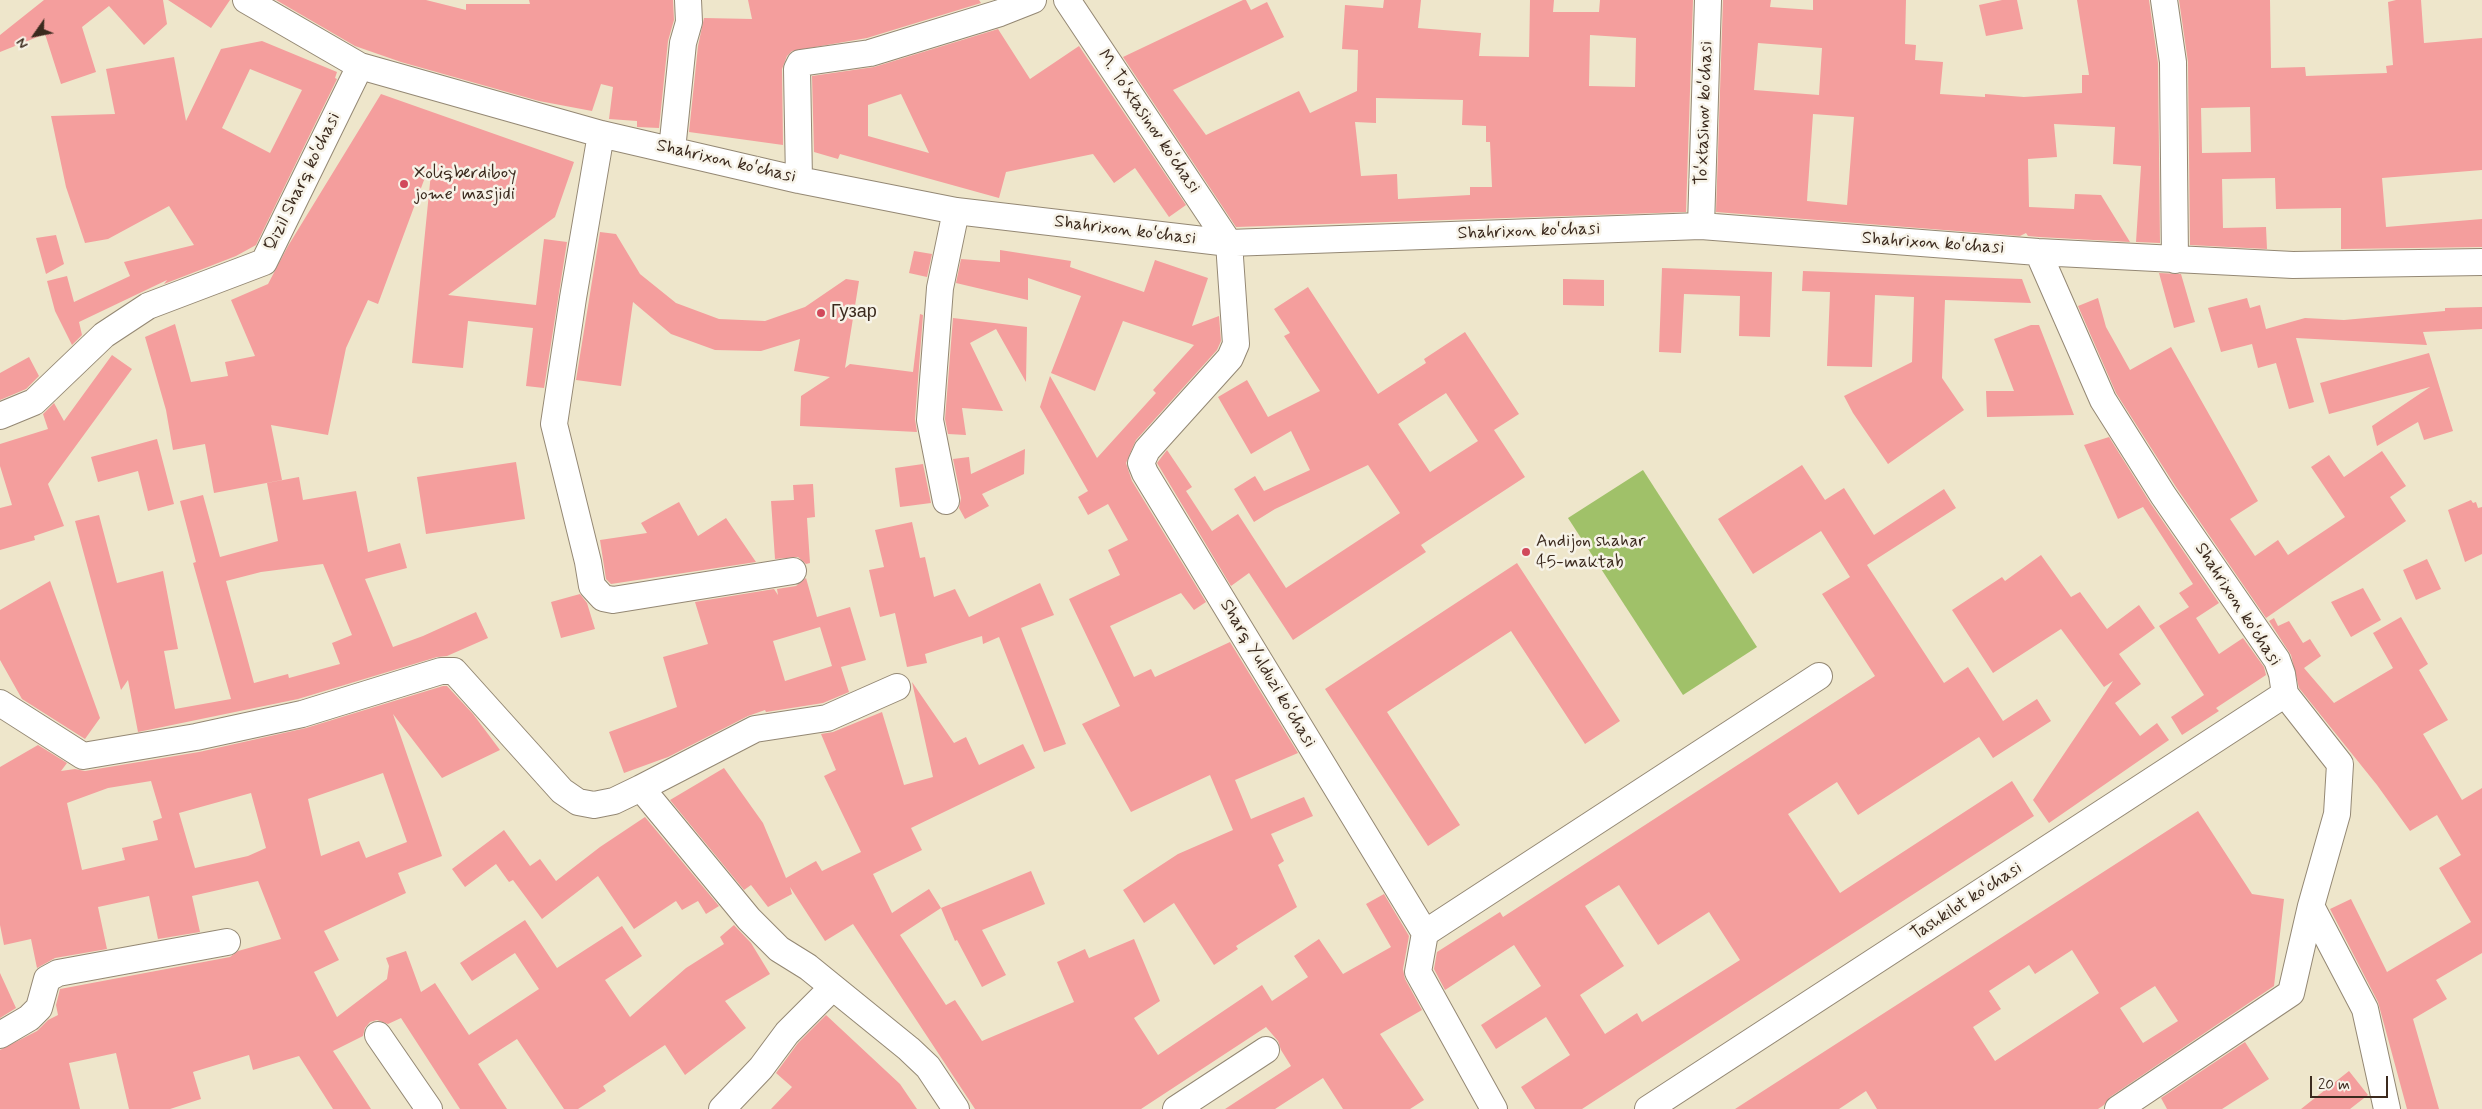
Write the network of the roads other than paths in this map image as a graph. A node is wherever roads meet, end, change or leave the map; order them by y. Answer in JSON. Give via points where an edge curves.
{"nodes":[{"id":1,"x":246,"y":0,"type":"edge"},
{"id":2,"x":688,"y":0,"type":"edge"},
{"id":3,"x":1033,"y":0,"type":"edge"},
{"id":4,"x":1067,"y":0,"type":"edge"},
{"id":5,"x":1708,"y":0,"type":"edge"},
{"id":6,"x":2164,"y":0,"type":"edge"},
{"id":7,"x":360,"y":66,"type":"junction"},
{"id":8,"x":601,"y":134,"type":"junction"},
{"id":9,"x":672,"y":150,"type":"junction"},
{"id":10,"x":799,"y":180,"type":"junction"},
{"id":11,"x":956,"y":211,"type":"junction"},
{"id":12,"x":1701,"y":226,"type":"junction"},
{"id":13,"x":1229,"y":243,"type":"junction"},
{"id":14,"x":2038,"y":252,"type":"junction"},
{"id":15,"x":2175,"y":260,"type":"junction"},
{"id":16,"x":2482,"y":262,"type":"edge"},
{"id":17,"x":0,"y":416,"type":"edge"},
{"id":18,"x":946,"y":501,"type":"dead end"},
{"id":19,"x":793,"y":571,"type":"dead end"},
{"id":20,"x":1820,"y":676,"type":"dead end"},
{"id":21,"x":897,"y":687,"type":"dead end"},
{"id":22,"x":2285,"y":694,"type":"junction"},
{"id":23,"x":0,"y":703,"type":"edge"},
{"id":24,"x":641,"y":788,"type":"junction"},
{"id":25,"x":2311,"y":906,"type":"junction"},
{"id":26,"x":1425,"y":933,"type":"junction"},
{"id":27,"x":227,"y":942,"type":"dead end"},
{"id":28,"x":832,"y":988,"type":"junction"},
{"id":29,"x":0,"y":1035,"type":"edge"},
{"id":30,"x":378,"y":1035,"type":"dead end"},
{"id":31,"x":1266,"y":1050,"type":"dead end"},
{"id":32,"x":428,"y":1109,"type":"edge"},
{"id":33,"x":722,"y":1109,"type":"edge"},
{"id":34,"x":956,"y":1109,"type":"edge"},
{"id":35,"x":1176,"y":1109,"type":"edge"},
{"id":36,"x":1494,"y":1109,"type":"edge"},
{"id":37,"x":1648,"y":1109,"type":"edge"},
{"id":38,"x":2118,"y":1109,"type":"edge"},
{"id":39,"x":2387,"y":1109,"type":"edge"}],
"edges":[{"from":1,"to":7,"type":"street","name":"Shahrixon koʻchasi"},
{"from":2,"to":9,"type":"street","via":[[689,22],[683,43]]},
{"from":3,"to":10,"type":"street","via":[[870,53],[800,63],[797,69]]},
{"from":4,"to":13,"type":"street","name":"M. Toʻxtasinov koʻchasi"},
{"from":5,"to":12,"type":"street","name":"Toʻxtasinov koʻchasi"},
{"from":6,"to":15,"type":"street","via":[[2173,62]]},
{"from":7,"to":8,"type":"street","name":"Shahrixon koʻchasi"},
{"from":7,"to":17,"type":"street","name":"Qizil Sharq koʻchasi","via":[[264,262],[148,306],[104,335],[34,402]]},
{"from":8,"to":9,"type":"street","name":"Shahrixon koʻchasi"},
{"from":8,"to":19,"type":"street","via":[[554,424],[592,586],[603,598],[613,600]]},
{"from":9,"to":10,"type":"street","name":"Shahrixon koʻchasi"},
{"from":10,"to":11,"type":"street","name":"Shahrixon koʻchasi"},
{"from":11,"to":13,"type":"street","name":"Shahrixon koʻchasi"},
{"from":11,"to":18,"type":"street","via":[[940,288],[930,420]]},
{"from":12,"to":13,"type":"street","name":"Shahrixon koʻchasi"},
{"from":12,"to":14,"type":"street","name":"Shahrixon koʻchasi"},
{"from":13,"to":26,"type":"street","name":"Sharq Yulduzi koʻchasi","via":[[1236,344],[1230,358],[1148,450],[1141,463]]},
{"from":14,"to":15,"type":"street","name":"Shahrixon koʻchasi"},
{"from":14,"to":22,"type":"street","name":"Shahrixon koʻchasi","via":[[2103,400],[2277,660]]},
{"from":15,"to":16,"type":"street","name":"Shahrixon koʻchasi","via":[[2293,265]]},
{"from":20,"to":26,"type":"street"},
{"from":21,"to":24,"type":"street","via":[[827,718],[755,729]]},
{"from":22,"to":25,"type":"street","name":"Shahrixon koʻchasi","via":[[2340,764],[2337,814]]},
{"from":22,"to":37,"type":"street","name":"Tashkilot koʻchasi"},
{"from":23,"to":24,"type":"street","via":[[83,756],[196,737],[302,714],[441,670],[454,671],[562,791],[578,802],[594,805],[614,801]]},
{"from":24,"to":28,"type":"street","via":[[749,919],[779,949],[808,967]]},
{"from":25,"to":38,"type":"street","name":"Shahrixon koʻchasi","via":[[2290,993]]},
{"from":25,"to":39,"type":"street","via":[[2365,1009]]},
{"from":26,"to":36,"type":"street","via":[[1418,972]]},
{"from":27,"to":29,"type":"street","via":[[58,973],[47,979],[39,1008],[29,1018]]},
{"from":28,"to":33,"type":"street","via":[[787,1033],[761,1068]]},
{"from":28,"to":34,"type":"street","via":[[928,1067]]},
{"from":30,"to":32,"type":"street"},
{"from":31,"to":35,"type":"street"}]}
